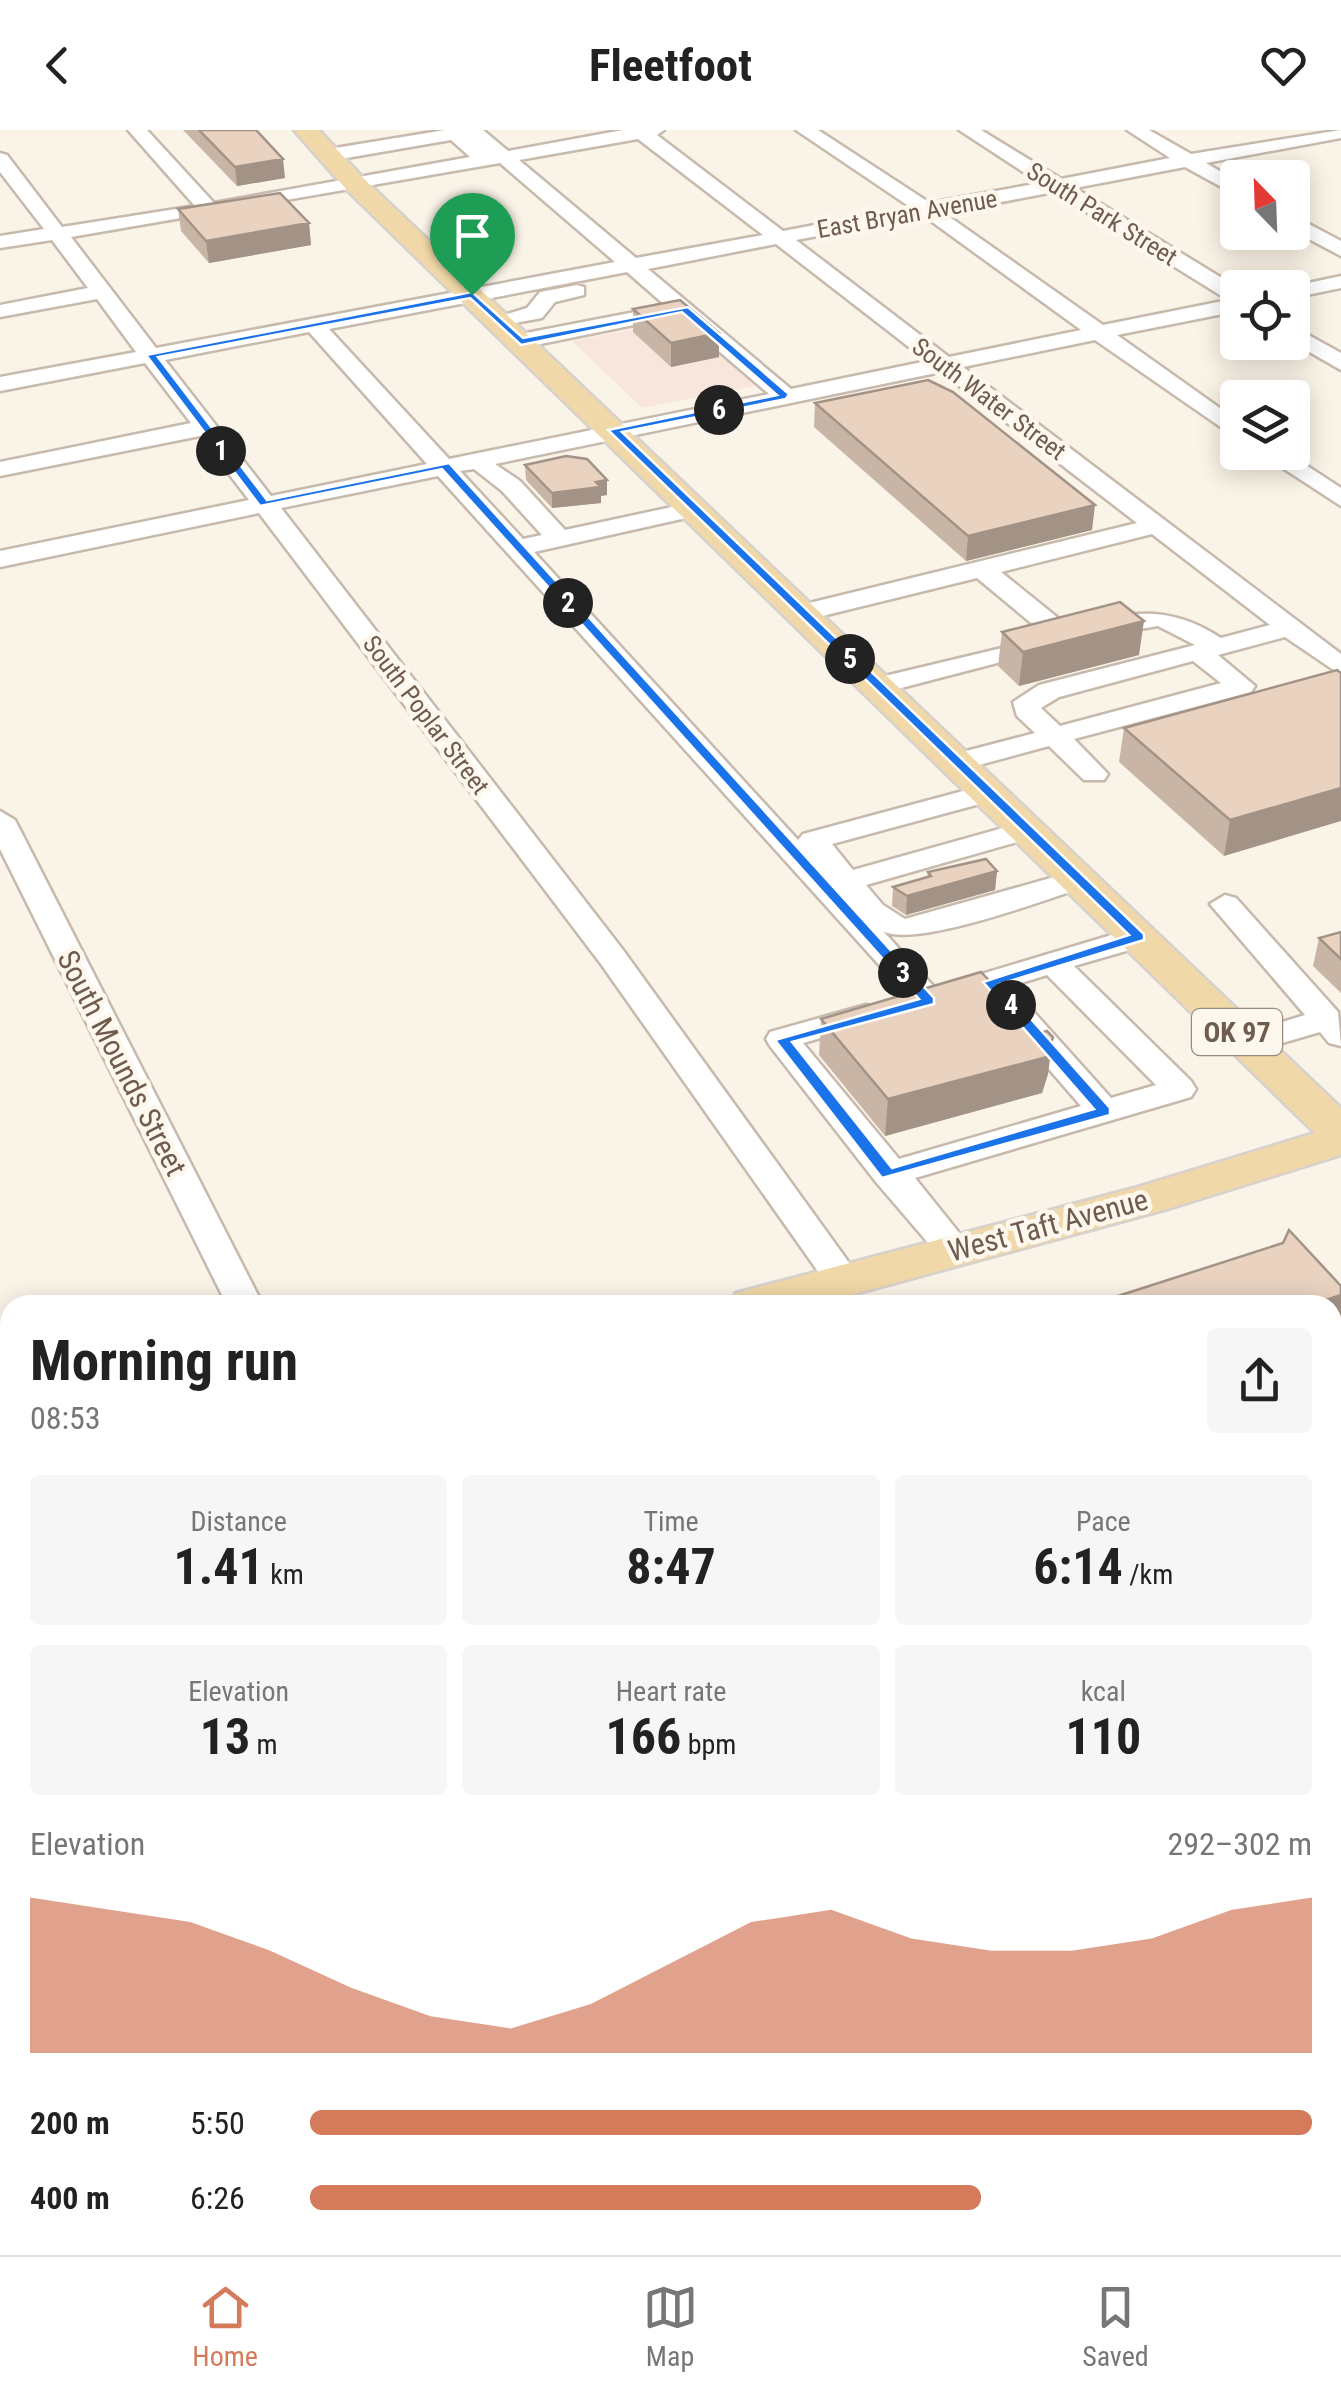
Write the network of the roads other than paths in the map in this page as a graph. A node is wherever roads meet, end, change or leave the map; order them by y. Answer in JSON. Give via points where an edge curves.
{"nodes":[{"id":1,"x":136,"y":130,"type":"edge"},
{"id":2,"x":306,"y":130,"type":"edge"},
{"id":3,"x":472,"y":130,"type":"edge"},
{"id":4,"x":805,"y":130,"type":"edge"},
{"id":5,"x":968,"y":130,"type":"edge"},
{"id":6,"x":1136,"y":130,"type":"edge"},
{"id":7,"x":645,"y":131,"type":"edge"},
{"id":8,"x":1341,"y":132,"type":"edge"},
{"id":9,"x":1306,"y":134,"type":"edge"},
{"id":10,"x":1341,"y":152,"type":"edge"},
{"id":11,"x":329,"y":155,"type":"junction"},
{"id":12,"x":494,"y":158,"type":"junction"},
{"id":13,"x":0,"y":159,"type":"edge"},
{"id":14,"x":1189,"y":162,"type":"junction"},
{"id":15,"x":1220,"y":180,"type":"edge"},
{"id":16,"x":356,"y":184,"type":"junction"},
{"id":17,"x":1056,"y":186,"type":"junction"},
{"id":18,"x":210,"y":210,"type":"junction"},
{"id":19,"x":929,"y":210,"type":"junction"},
{"id":20,"x":1310,"y":232,"type":"edge"},
{"id":21,"x":56,"y":234,"type":"junction"},
{"id":22,"x":778,"y":237,"type":"junction"},
{"id":23,"x":0,"y":242,"type":"edge"},
{"id":24,"x":1341,"y":250,"type":"edge"},
{"id":25,"x":640,"y":271,"type":"junction"},
{"id":26,"x":1341,"y":282,"type":"edge"},
{"id":27,"x":557,"y":286,"type":"junction"},
{"id":28,"x":1310,"y":288,"type":"edge"},
{"id":29,"x":1220,"y":289,"type":"edge"},
{"id":30,"x":101,"y":292,"type":"junction"},
{"id":31,"x":472,"y":295,"type":"junction"},
{"id":32,"x":677,"y":303,"type":"junction"},
{"id":33,"x":1220,"y":304,"type":"edge"},
{"id":34,"x":0,"y":311,"type":"edge"},
{"id":35,"x":314,"y":325,"type":"junction"},
{"id":36,"x":510,"y":331,"type":"junction"},
{"id":37,"x":1094,"y":331,"type":"junction"},
{"id":38,"x":1310,"y":343,"type":"edge"},
{"id":39,"x":152,"y":355,"type":"junction"},
{"id":40,"x":1341,"y":363,"type":"edge"},
{"id":41,"x":942,"y":364,"type":"junction"},
{"id":42,"x":0,"y":384,"type":"edge"},
{"id":43,"x":786,"y":396,"type":"junction"},
{"id":44,"x":988,"y":398,"type":"junction"},
{"id":45,"x":952,"y":405,"type":"edge"},
{"id":46,"x":1220,"y":419,"type":"edge"},
{"id":47,"x":203,"y":428,"type":"junction"},
{"id":48,"x":614,"y":430,"type":"junction"},
{"id":49,"x":478,"y":459,"type":"junction"},
{"id":50,"x":445,"y":466,"type":"junction"},
{"id":51,"x":0,"y":469,"type":"edge"},
{"id":52,"x":1297,"y":470,"type":"edge"},
{"id":53,"x":1341,"y":499,"type":"edge"},
{"id":54,"x":264,"y":504,"type":"junction"},
{"id":55,"x":696,"y":509,"type":"junction"},
{"id":56,"x":1156,"y":526,"type":"junction"},
{"id":57,"x":559,"y":539,"type":"junction"},
{"id":58,"x":518,"y":548,"type":"junction"},
{"id":59,"x":0,"y":559,"type":"edge"},
{"id":60,"x":980,"y":567,"type":"junction"},
{"id":61,"x":802,"y":612,"type":"junction"},
{"id":62,"x":1341,"y":634,"type":"edge"},
{"id":63,"x":1298,"y":635,"type":"junction"},
{"id":64,"x":1064,"y":637,"type":"junction"},
{"id":65,"x":1207,"y":649,"type":"junction"},
{"id":66,"x":1341,"y":667,"type":"edge"},
{"id":67,"x":878,"y":686,"type":"junction"},
{"id":68,"x":1054,"y":736,"type":"junction"},
{"id":69,"x":957,"y":762,"type":"junction"},
{"id":70,"x":1094,"y":774,"type":"dead end"},
{"id":71,"x":988,"y":792,"type":"junction"},
{"id":72,"x":0,"y":820,"type":"edge"},
{"id":73,"x":1028,"y":830,"type":"junction"},
{"id":74,"x":1078,"y":879,"type":"junction"},
{"id":75,"x":846,"y":881,"type":"junction"},
{"id":76,"x":1225,"y":904,"type":"dead end"},
{"id":77,"x":1139,"y":937,"type":"junction"},
{"id":78,"x":1054,"y":963,"type":"junction"},
{"id":79,"x":991,"y":982,"type":"junction"},
{"id":80,"x":928,"y":1001,"type":"junction"},
{"id":81,"x":1334,"y":1028,"type":"edge"},
{"id":82,"x":1248,"y":1043,"type":"junction"},
{"id":83,"x":1104,"y":1112,"type":"junction"},
{"id":84,"x":1341,"y":1137,"type":"edge"},
{"id":85,"x":888,"y":1174,"type":"junction"},
{"id":86,"x":944,"y":1252,"type":"junction"},
{"id":87,"x":842,"y":1278,"type":"junction"},
{"id":88,"x":239,"y":1295,"type":"edge"},
{"id":89,"x":786,"y":1295,"type":"edge"}],
"edges":[{"from":1,"to":18,"type":"street"},
{"from":2,"to":11,"type":"main road","number":"OK 97"},
{"from":3,"to":12,"type":"street"},
{"from":4,"to":19,"type":"street"},
{"from":5,"to":17,"type":"street","name":"South Park Street"},
{"from":6,"to":14,"type":"street"},
{"from":7,"to":12,"type":"street"},
{"from":7,"to":22,"type":"street","name":"South Water Street"},
{"from":8,"to":9,"type":"street","name":"East Bryan Avenue"},
{"from":9,"to":10,"type":"street"},
{"from":9,"to":14,"type":"street","name":"East Bryan Avenue"},
{"from":11,"to":12,"type":"street","via":[[456,134]]},
{"from":11,"to":16,"type":"main road","number":"OK 97"},
{"from":12,"to":16,"type":"street"},
{"from":12,"to":25,"type":"street"},
{"from":13,"to":21,"type":"street","name":"South Poplar Street"},
{"from":14,"to":15,"type":"street"},
{"from":14,"to":17,"type":"street","name":"East Bryan Avenue"},
{"from":16,"to":18,"type":"street"},
{"from":16,"to":31,"type":"main road","number":"OK 97"},
{"from":17,"to":19,"type":"street","name":"East Bryan Avenue"},
{"from":17,"to":29,"type":"street","name":"South Park Street"},
{"from":18,"to":21,"type":"street"},
{"from":19,"to":22,"type":"street","name":"East Bryan Avenue"},
{"from":19,"to":37,"type":"street"},
{"from":20,"to":24,"type":"street"},
{"from":21,"to":23,"type":"street"},
{"from":21,"to":30,"type":"street","name":"South Poplar Street"},
{"from":22,"to":25,"type":"street","name":"East Bryan Avenue"},
{"from":22,"to":41,"type":"street","name":"South Water Street"},
{"from":25,"to":27,"type":"street","name":"East Bryan Avenue"},
{"from":25,"to":32,"type":"street"},
{"from":26,"to":28,"type":"street"},
{"from":27,"to":31,"type":"street"},
{"from":27,"to":36,"type":"street"},
{"from":30,"to":34,"type":"street"},
{"from":30,"to":39,"type":"street","name":"South Poplar Street"},
{"from":31,"to":35,"type":"street"},
{"from":31,"to":36,"type":"main road","number":"OK 97"},
{"from":32,"to":36,"type":"street"},
{"from":32,"to":43,"type":"street"},
{"from":33,"to":37,"type":"street"},
{"from":35,"to":39,"type":"street"},
{"from":35,"to":50,"type":"street"},
{"from":36,"to":48,"type":"main road","number":"OK 97"},
{"from":37,"to":41,"type":"street"},
{"from":37,"to":46,"type":"street"},
{"from":38,"to":40,"type":"street"},
{"from":39,"to":42,"type":"street"},
{"from":39,"to":47,"type":"street","name":"South Poplar Street"},
{"from":41,"to":43,"type":"street"},
{"from":41,"to":44,"type":"street","name":"South Water Street"},
{"from":43,"to":48,"type":"street"},
{"from":44,"to":45,"type":"street"},
{"from":44,"to":56,"type":"street","name":"South Water Street"},
{"from":47,"to":51,"type":"street"},
{"from":47,"to":54,"type":"street","name":"South Poplar Street"},
{"from":48,"to":49,"type":"street"},
{"from":48,"to":55,"type":"main road","number":"OK 97"},
{"from":49,"to":50,"type":"street"},
{"from":49,"to":57,"type":"street"},
{"from":50,"to":54,"type":"street"},
{"from":50,"to":58,"type":"street"},
{"from":52,"to":53,"type":"street"},
{"from":54,"to":59,"type":"street"},
{"from":54,"to":87,"type":"street","name":"South Poplar Street","via":[[612,957]]},
{"from":55,"to":57,"type":"street"},
{"from":55,"to":61,"type":"main road","number":"OK 97"},
{"from":56,"to":60,"type":"street"},
{"from":56,"to":63,"type":"street","name":"South Water Street"},
{"from":57,"to":58,"type":"street"},
{"from":58,"to":80,"type":"street"},
{"from":60,"to":61,"type":"street"},
{"from":60,"to":64,"type":"street"},
{"from":61,"to":67,"type":"main road","number":"OK 97"},
{"from":62,"to":63,"type":"street"},
{"from":63,"to":65,"type":"street"},
{"from":63,"to":66,"type":"street","name":"South Water Street"},
{"from":64,"to":65,"type":"street","via":[[1162,617],[1177,620]]},
{"from":64,"to":67,"type":"street"},
{"from":65,"to":68,"type":"street","via":[[1033,696],[1028,710]]},
{"from":65,"to":68,"type":"street","via":[[1241,686]]},
{"from":67,"to":69,"type":"main road","number":"OK 97"},
{"from":68,"to":69,"type":"street"},
{"from":68,"to":70,"type":"street"},
{"from":69,"to":71,"type":"main road","number":"OK 97"},
{"from":71,"to":73,"type":"main road","number":"OK 97"},
{"from":71,"to":75,"type":"street","via":[[814,840]]},
{"from":72,"to":88,"type":"street","name":"South Mounds Street"},
{"from":73,"to":74,"type":"main road","number":"OK 97"},
{"from":73,"to":75,"type":"street"},
{"from":74,"to":75,"type":"street","via":[[901,929],[872,912]]},
{"from":74,"to":77,"type":"main road","number":"OK 97"},
{"from":76,"to":81,"type":"street"},
{"from":77,"to":78,"type":"street"},
{"from":77,"to":82,"type":"main road","number":"OK 97"},
{"from":78,"to":79,"type":"street"},
{"from":78,"to":83,"type":"street","via":[[1179,1090]]},
{"from":79,"to":80,"type":"street"},
{"from":79,"to":83,"type":"street"},
{"from":80,"to":85,"type":"street","via":[[782,1040]]},
{"from":81,"to":82,"type":"street"},
{"from":82,"to":84,"type":"main road","number":"OK 97"},
{"from":83,"to":85,"type":"street"},
{"from":84,"to":86,"type":"main road","name":"West Taft Avenue","via":[[1148,1199]]},
{"from":85,"to":86,"type":"street"},
{"from":86,"to":87,"type":"main road","name":"West Taft Avenue"},
{"from":87,"to":89,"type":"main road","name":"West Taft Avenue"}]}
